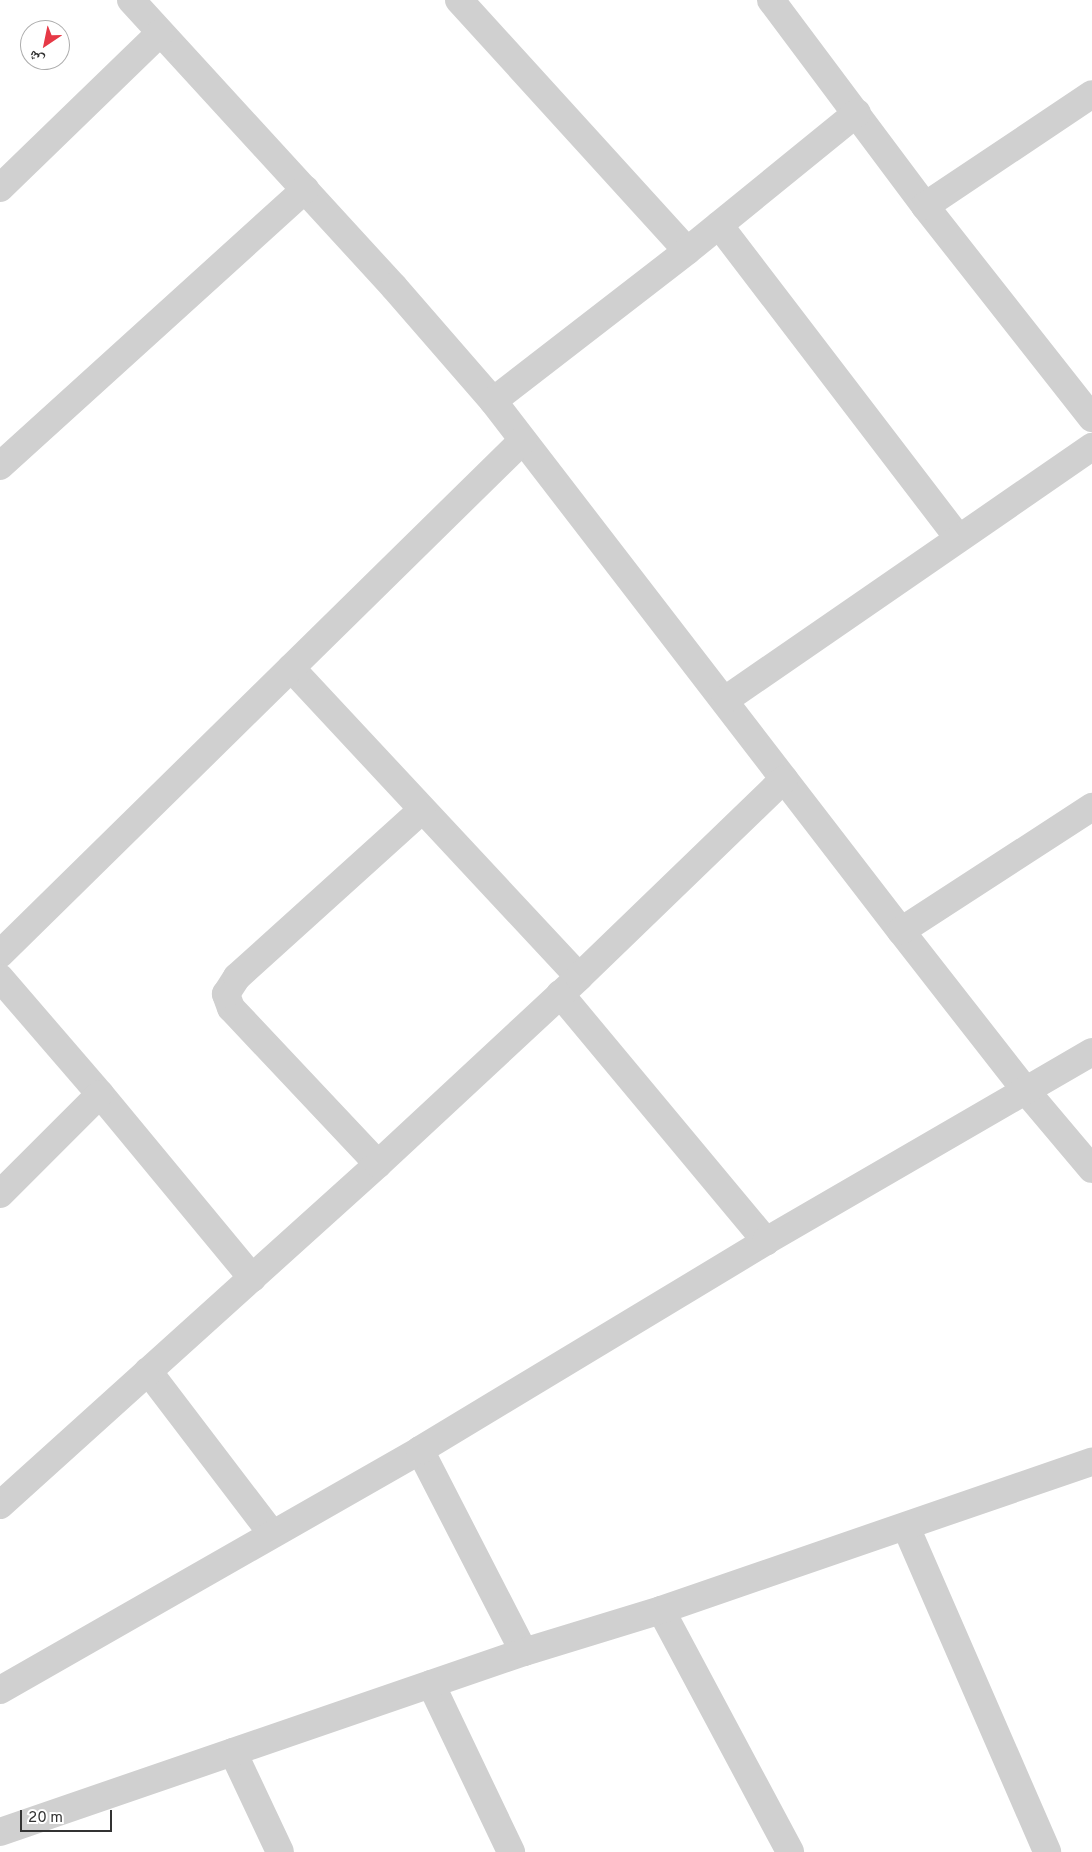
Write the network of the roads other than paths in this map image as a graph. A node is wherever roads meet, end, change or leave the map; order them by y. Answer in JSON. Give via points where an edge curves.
{"nodes":[{"id":1,"x":131,"y":0,"type":"edge"},
{"id":2,"x":459,"y":0,"type":"edge"},
{"id":3,"x":771,"y":0,"type":"edge"},
{"id":4,"x":160,"y":33,"type":"junction"},
{"id":5,"x":1092,"y":94,"type":"edge"},
{"id":6,"x":857,"y":113,"type":"junction"},
{"id":7,"x":0,"y":188,"type":"edge"},
{"id":8,"x":306,"y":189,"type":"junction"},
{"id":9,"x":925,"y":206,"type":"junction"},
{"id":10,"x":719,"y":225,"type":"junction"},
{"id":11,"x":686,"y":251,"type":"junction"},
{"id":12,"x":493,"y":401,"type":"junction"},
{"id":13,"x":1092,"y":418,"type":"edge"},
{"id":14,"x":522,"y":441,"type":"junction"},
{"id":15,"x":1092,"y":447,"type":"edge"},
{"id":16,"x":0,"y":466,"type":"edge"},
{"id":17,"x":958,"y":538,"type":"junction"},
{"id":18,"x":291,"y":668,"type":"junction"},
{"id":19,"x":724,"y":700,"type":"junction"},
{"id":20,"x":784,"y":779,"type":"junction"},
{"id":21,"x":1092,"y":807,"type":"edge"},
{"id":22,"x":422,"y":810,"type":"junction"},
{"id":23,"x":902,"y":931,"type":"junction"},
{"id":24,"x":0,"y":954,"type":"edge"},
{"id":25,"x":0,"y":978,"type":"edge"},
{"id":26,"x":570,"y":986,"type":"junction"},
{"id":27,"x":1092,"y":1052,"type":"edge"},
{"id":28,"x":1026,"y":1091,"type":"junction"},
{"id":29,"x":100,"y":1094,"type":"junction"},
{"id":30,"x":378,"y":1164,"type":"junction"},
{"id":31,"x":1092,"y":1169,"type":"edge"},
{"id":32,"x":0,"y":1194,"type":"edge"},
{"id":33,"x":766,"y":1241,"type":"junction"},
{"id":34,"x":252,"y":1278,"type":"junction"},
{"id":35,"x":148,"y":1371,"type":"junction"},
{"id":36,"x":420,"y":1450,"type":"junction"},
{"id":37,"x":1092,"y":1462,"type":"edge"},
{"id":38,"x":0,"y":1505,"type":"edge"},
{"id":39,"x":906,"y":1527,"type":"junction"},
{"id":40,"x":272,"y":1534,"type":"junction"},
{"id":41,"x":661,"y":1610,"type":"junction"},
{"id":42,"x":524,"y":1652,"type":"junction"},
{"id":43,"x":432,"y":1684,"type":"junction"},
{"id":44,"x":0,"y":1690,"type":"edge"},
{"id":45,"x":233,"y":1752,"type":"junction"},
{"id":46,"x":0,"y":1832,"type":"edge"},
{"id":47,"x":280,"y":1852,"type":"edge"},
{"id":48,"x":511,"y":1852,"type":"edge"},
{"id":49,"x":790,"y":1852,"type":"edge"},
{"id":50,"x":1047,"y":1852,"type":"edge"}],
"edges":[{"from":1,"to":4,"type":"street"},
{"from":2,"to":11,"type":"street"},
{"from":3,"to":6,"type":"street"},
{"from":4,"to":7,"type":"street"},
{"from":4,"to":8,"type":"street"},
{"from":5,"to":9,"type":"street"},
{"from":6,"to":9,"type":"street"},
{"from":6,"to":10,"type":"street"},
{"from":8,"to":12,"type":"street"},
{"from":8,"to":16,"type":"street"},
{"from":9,"to":13,"type":"street"},
{"from":10,"to":11,"type":"street"},
{"from":10,"to":17,"type":"street"},
{"from":11,"to":12,"type":"street"},
{"from":12,"to":14,"type":"street"},
{"from":14,"to":18,"type":"street"},
{"from":14,"to":19,"type":"street"},
{"from":15,"to":17,"type":"street"},
{"from":17,"to":19,"type":"street"},
{"from":18,"to":22,"type":"street"},
{"from":18,"to":24,"type":"street"},
{"from":19,"to":20,"type":"street"},
{"from":20,"to":23,"type":"street"},
{"from":20,"to":26,"type":"street"},
{"from":21,"to":23,"type":"street"},
{"from":22,"to":26,"type":"street"},
{"from":22,"to":30,"type":"street","via":[[237,976],[226,994],[231,1008]]},
{"from":23,"to":28,"type":"street"},
{"from":25,"to":29,"type":"street"},
{"from":26,"to":30,"type":"street"},
{"from":26,"to":33,"type":"street"},
{"from":27,"to":28,"type":"street"},
{"from":28,"to":31,"type":"street"},
{"from":28,"to":33,"type":"street"},
{"from":29,"to":32,"type":"street"},
{"from":29,"to":34,"type":"street"},
{"from":30,"to":34,"type":"street"},
{"from":33,"to":36,"type":"street"},
{"from":34,"to":35,"type":"street"},
{"from":35,"to":38,"type":"street"},
{"from":35,"to":40,"type":"street"},
{"from":36,"to":40,"type":"street"},
{"from":36,"to":42,"type":"street"},
{"from":37,"to":39,"type":"street"},
{"from":39,"to":41,"type":"street"},
{"from":39,"to":50,"type":"street"},
{"from":40,"to":44,"type":"street"},
{"from":41,"to":42,"type":"street"},
{"from":41,"to":49,"type":"street"},
{"from":42,"to":43,"type":"street"},
{"from":43,"to":45,"type":"street"},
{"from":43,"to":48,"type":"street"},
{"from":45,"to":46,"type":"street"},
{"from":45,"to":47,"type":"street"}]}
